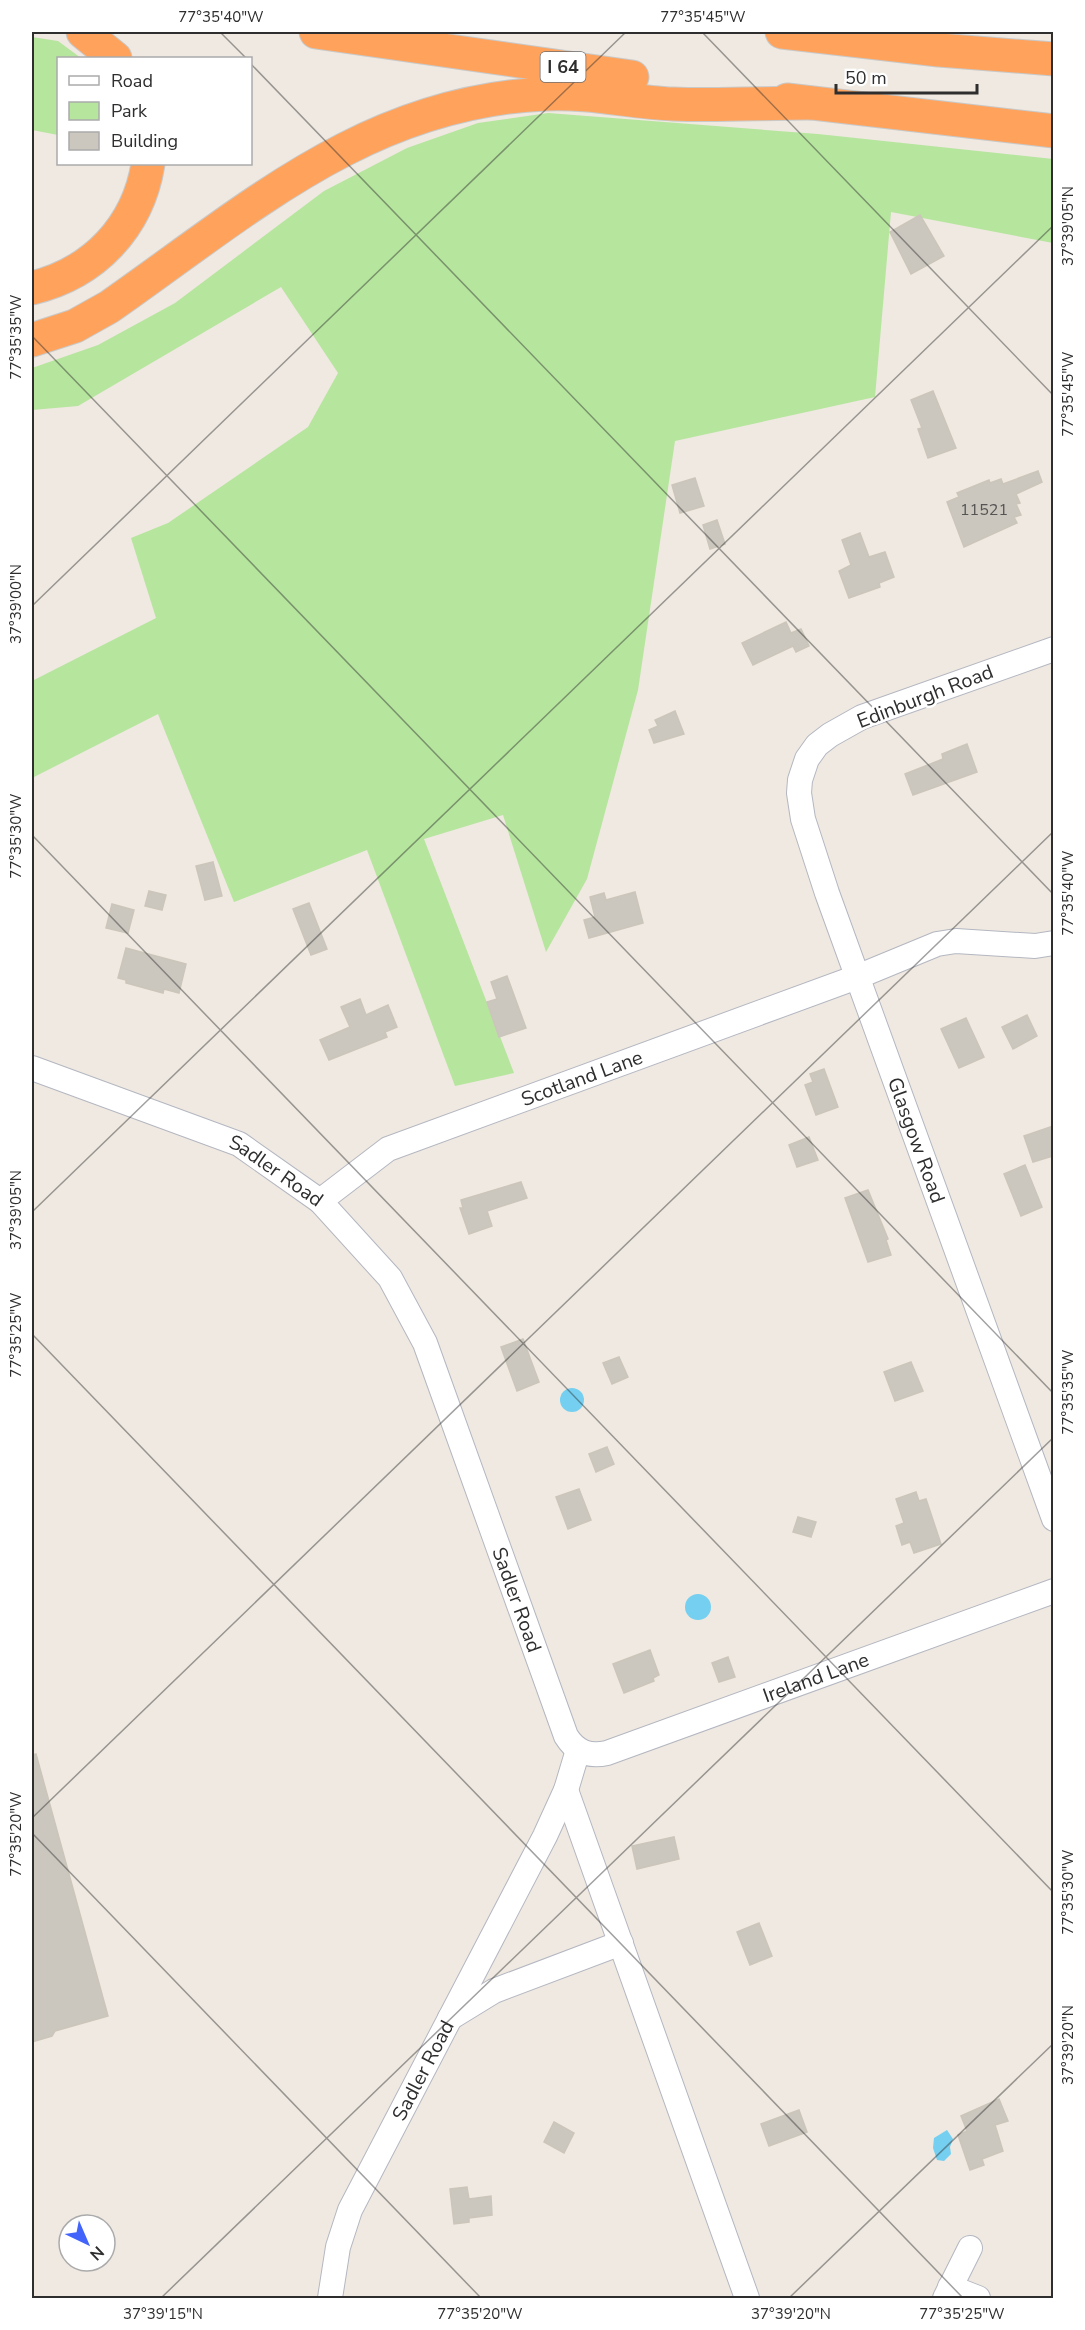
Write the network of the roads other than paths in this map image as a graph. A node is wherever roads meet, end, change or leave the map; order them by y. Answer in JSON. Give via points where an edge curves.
{"nodes":[{"id":1,"x":83,"y":32,"type":"edge"},
{"id":2,"x":316,"y":32,"type":"edge"},
{"id":3,"x":782,"y":32,"type":"edge"},
{"id":4,"x":114,"y":57,"type":"edge"},
{"id":5,"x":1053,"y":59,"type":"edge"},
{"id":6,"x":809,"y":103,"type":"junction"},
{"id":7,"x":1053,"y":131,"type":"edge"},
{"id":8,"x":148,"y":165,"type":"edge"},
{"id":9,"x":32,"y":288,"type":"edge"},
{"id":10,"x":32,"y":340,"type":"edge"},
{"id":11,"x":1053,"y":649,"type":"edge"},
{"id":12,"x":807,"y":759,"type":"joint"},
{"id":13,"x":1053,"y":943,"type":"edge"},
{"id":14,"x":857,"y":977,"type":"junction"},
{"id":15,"x":32,"y":1068,"type":"edge"},
{"id":16,"x":320,"y":1201,"type":"junction"},
{"id":17,"x":1053,"y":1519,"type":"edge"},
{"id":18,"x":1053,"y":1591,"type":"edge"},
{"id":19,"x":578,"y":1750,"type":"junction"},
{"id":20,"x":566,"y":1790,"type":"junction"},
{"id":21,"x":621,"y":1943,"type":"junction"},
{"id":22,"x":449,"y":2019,"type":"junction"},
{"id":23,"x":970,"y":2248,"type":"dead end"},
{"id":24,"x":947,"y":2293,"type":"edge"},
{"id":25,"x":330,"y":2298,"type":"edge"},
{"id":26,"x":747,"y":2298,"type":"edge"},
{"id":27,"x":978,"y":2298,"type":"edge"}],
"edges":[{"from":1,"to":4,"type":"highway"},
{"from":2,"to":6,"type":"highway","number":"I 64"},
{"from":3,"to":5,"type":"highway"},
{"from":6,"to":7,"type":"highway","number":"I 64"},
{"from":6,"to":10,"type":"highway","via":[[672,104],[575,93],[504,98],[440,109],[372,134],[326,157],[109,307],[75,326]]},
{"from":8,"to":9,"type":"highway","via":[[135,210],[102,253],[72,273]]},
{"from":11,"to":12,"type":"street","name":"Edinburgh Road","via":[[862,717],[830,735]]},
{"from":12,"to":14,"type":"street","name":"Glasgow Road","via":[[799,793],[803,819]]},
{"from":13,"to":14,"type":"street","name":"Scotland Lane","via":[[937,944]]},
{"from":14,"to":16,"type":"street","name":"Scotland Lane","via":[[388,1149]]},
{"from":14,"to":17,"type":"street","name":"Glasgow Road"},
{"from":15,"to":16,"type":"street","name":"Sadler Road","via":[[239,1144]]},
{"from":16,"to":19,"type":"street","name":"Sadler Road","via":[[390,1278],[425,1343],[566,1736]]},
{"from":18,"to":19,"type":"street","name":"Ireland Lane","via":[[607,1753],[589,1755]]},
{"from":19,"to":20,"type":"street","name":"Sadler Road"},
{"from":20,"to":21,"type":"street"},
{"from":20,"to":22,"type":"street","name":"Sadler Road"},
{"from":21,"to":22,"type":"street","via":[[494,1990]]},
{"from":21,"to":26,"type":"street"},
{"from":22,"to":25,"type":"street","name":"Sadler Road","via":[[350,2210],[338,2247]]},
{"from":23,"to":24,"type":"street"},
{"from":24,"to":27,"type":"street"}]}
